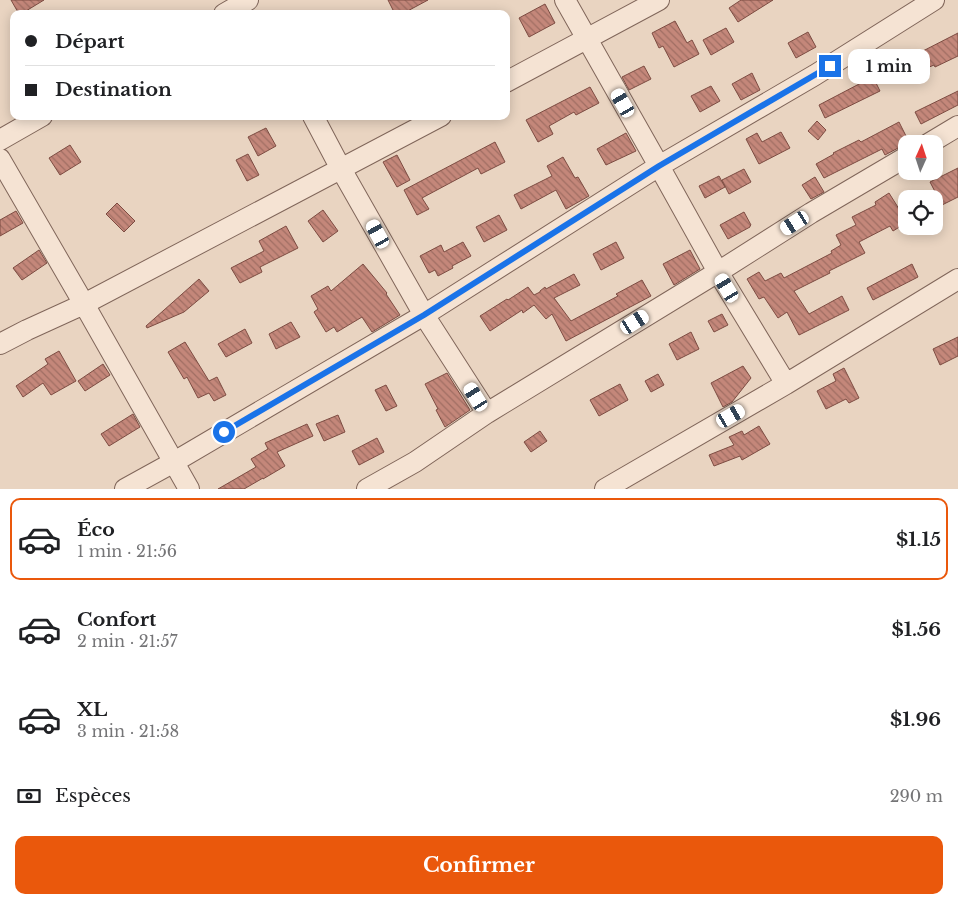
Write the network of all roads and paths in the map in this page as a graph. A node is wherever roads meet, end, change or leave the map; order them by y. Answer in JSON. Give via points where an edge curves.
{"nodes":[{"id":1,"x":250,"y":0,"type":"edge"},
{"id":2,"x":565,"y":0,"type":"edge"},
{"id":3,"x":659,"y":0,"type":"edge"},
{"id":4,"x":934,"y":0,"type":"edge"},
{"id":5,"x":231,"y":10,"type":"edge"},
{"id":6,"x":587,"y":40,"type":"junction"},
{"id":7,"x":510,"y":80,"type":"edge"},
{"id":8,"x":35,"y":120,"type":"edge"},
{"id":9,"x":315,"y":120,"type":"edge"},
{"id":10,"x":433,"y":120,"type":"edge"},
{"id":11,"x":958,"y":126,"type":"edge"},
{"id":12,"x":943,"y":135,"type":"edge"},
{"id":13,"x":0,"y":140,"type":"edge"},
{"id":14,"x":0,"y":159,"type":"edge"},
{"id":15,"x":898,"y":162,"type":"edge"},
{"id":16,"x":659,"y":166,"type":"junction"},
{"id":17,"x":341,"y":169,"type":"junction"},
{"id":18,"x":718,"y":272,"type":"junction"},
{"id":19,"x":958,"y":279,"type":"edge"},
{"id":20,"x":84,"y":304,"type":"junction"},
{"id":21,"x":424,"y":315,"type":"junction"},
{"id":22,"x":0,"y":344,"type":"edge"},
{"id":23,"x":786,"y":384,"type":"junction"},
{"id":24,"x":487,"y":414,"type":"junction"},
{"id":25,"x":174,"y":462,"type":"junction"},
{"id":26,"x":125,"y":489,"type":"edge"},
{"id":27,"x":189,"y":489,"type":"edge"},
{"id":28,"x":367,"y":489,"type":"edge"},
{"id":29,"x":605,"y":489,"type":"edge"}],
"edges":[{"from":1,"to":5,"type":"street"},
{"from":2,"to":6,"type":"street"},
{"from":3,"to":6,"type":"street"},
{"from":4,"to":16,"type":"street","via":[[815,75]]},
{"from":6,"to":7,"type":"street"},
{"from":6,"to":16,"type":"street"},
{"from":8,"to":13,"type":"street"},
{"from":9,"to":17,"type":"street"},
{"from":10,"to":17,"type":"street"},
{"from":11,"to":12,"type":"street"},
{"from":14,"to":20,"type":"street"},
{"from":15,"to":18,"type":"street"},
{"from":16,"to":18,"type":"street"},
{"from":16,"to":21,"type":"street"},
{"from":17,"to":20,"type":"street"},
{"from":17,"to":21,"type":"street"},
{"from":18,"to":23,"type":"street"},
{"from":18,"to":24,"type":"street"},
{"from":19,"to":23,"type":"street"},
{"from":20,"to":22,"type":"street"},
{"from":20,"to":25,"type":"street"},
{"from":21,"to":24,"type":"street"},
{"from":21,"to":25,"type":"street"},
{"from":23,"to":29,"type":"street"},
{"from":24,"to":28,"type":"street","via":[[415,462]]},
{"from":25,"to":26,"type":"street"},
{"from":25,"to":27,"type":"street"}]}
